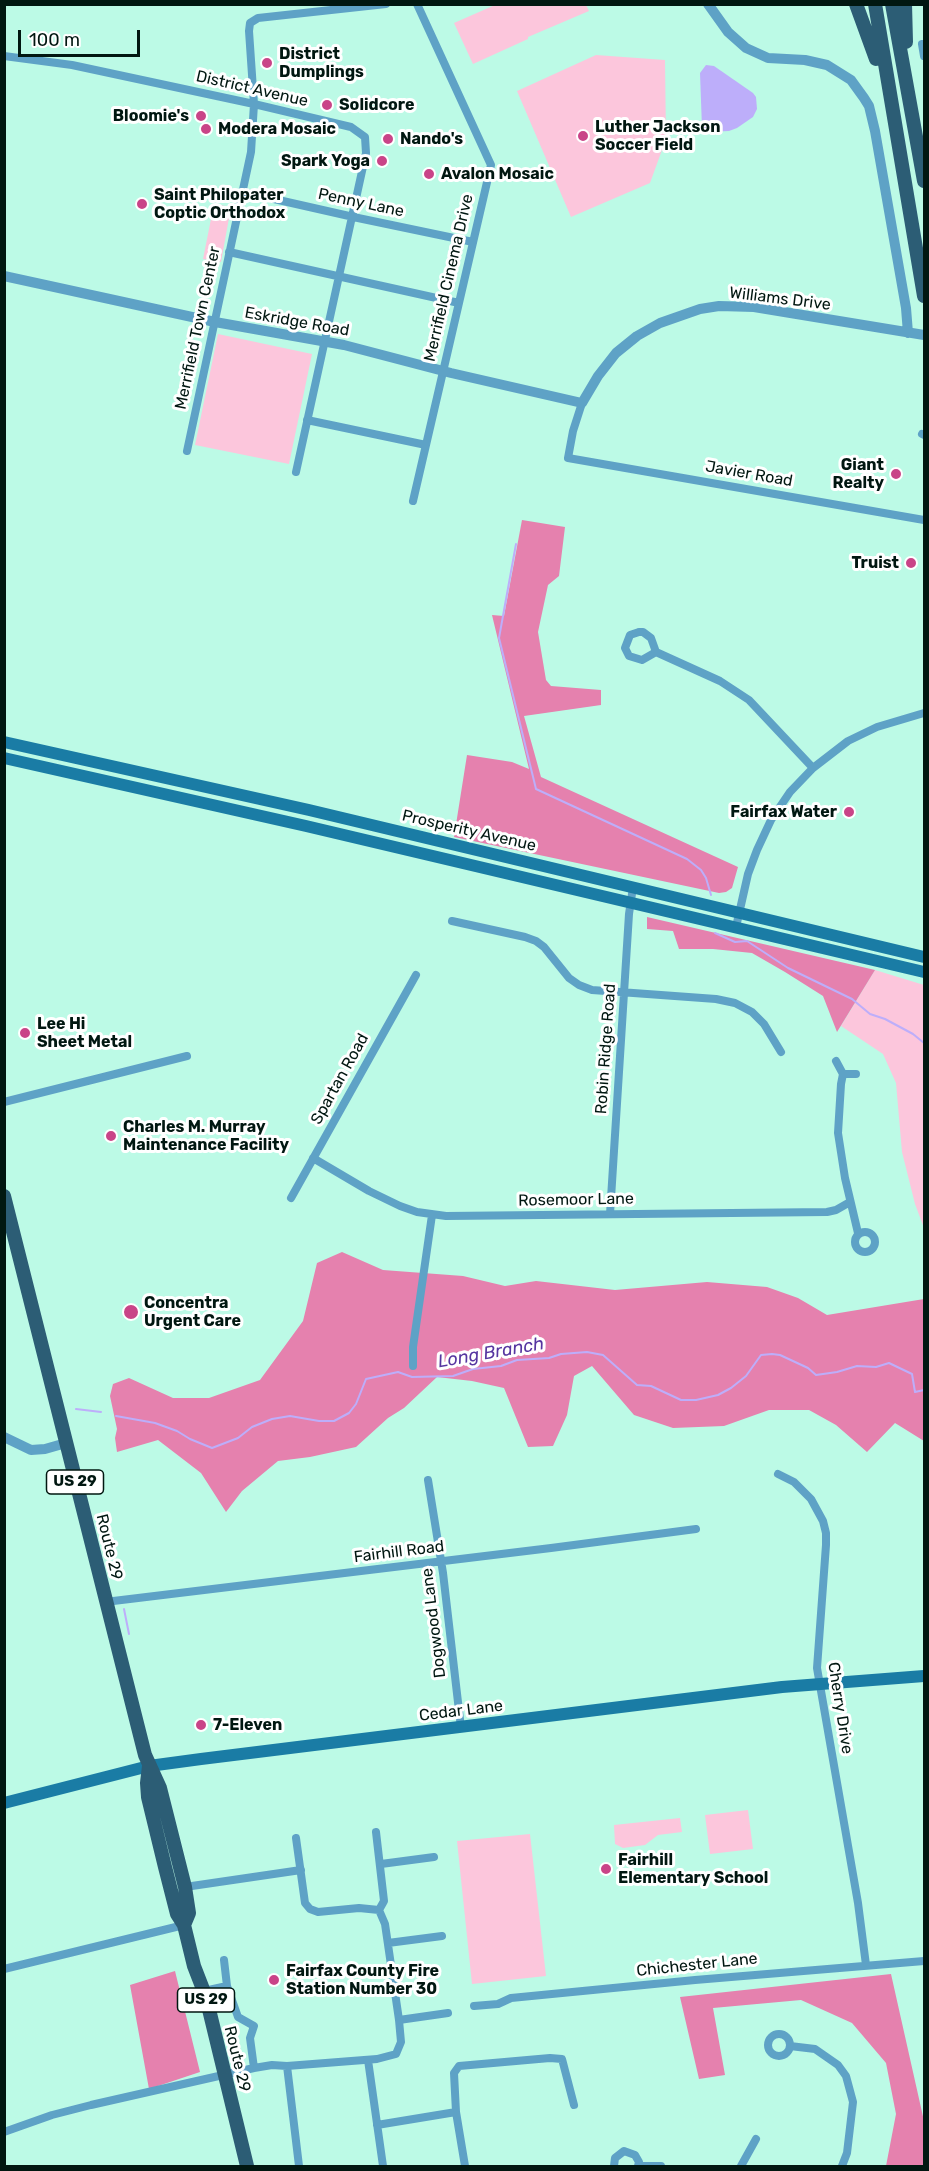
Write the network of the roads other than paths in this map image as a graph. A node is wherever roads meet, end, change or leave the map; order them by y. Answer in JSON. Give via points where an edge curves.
{"nodes":[{"id":1,"x":386,"y":4,"type":"edge"},
{"id":2,"x":417,"y":4,"type":"edge"},
{"id":3,"x":708,"y":4,"type":"edge"},
{"id":4,"x":856,"y":4,"type":"edge"},
{"id":5,"x":875,"y":4,"type":"edge"},
{"id":6,"x":892,"y":4,"type":"edge"},
{"id":7,"x":904,"y":4,"type":"edge"},
{"id":8,"x":922,"y":44,"type":"dead end"},
{"id":9,"x":4,"y":56,"type":"edge"},
{"id":10,"x":924,"y":56,"type":"edge"},
{"id":11,"x":254,"y":104,"type":"junction"},
{"id":12,"x":912,"y":110,"type":"junction"},
{"id":13,"x":897,"y":140,"type":"junction"},
{"id":14,"x":924,"y":180,"type":"edge"},
{"id":15,"x":243,"y":192,"type":"junction"},
{"id":16,"x":353,"y":217,"type":"junction"},
{"id":17,"x":473,"y":242,"type":"junction"},
{"id":18,"x":229,"y":252,"type":"junction"},
{"id":19,"x":4,"y":276,"type":"edge"},
{"id":20,"x":339,"y":276,"type":"junction"},
{"id":21,"x":924,"y":296,"type":"edge"},
{"id":22,"x":459,"y":303,"type":"junction"},
{"id":23,"x":215,"y":322,"type":"junction"},
{"id":24,"x":908,"y":333,"type":"junction"},
{"id":25,"x":924,"y":335,"type":"edge"},
{"id":26,"x":326,"y":342,"type":"junction"},
{"id":27,"x":442,"y":370,"type":"junction"},
{"id":28,"x":582,"y":403,"type":"junction"},
{"id":29,"x":307,"y":420,"type":"junction"},
{"id":30,"x":426,"y":445,"type":"junction"},
{"id":31,"x":187,"y":451,"type":"dead end"},
{"id":32,"x":568,"y":458,"type":"joint"},
{"id":33,"x":296,"y":472,"type":"dead end"},
{"id":34,"x":413,"y":501,"type":"dead end"},
{"id":35,"x":924,"y":520,"type":"edge"},
{"id":36,"x":656,"y":652,"type":"dead end"},
{"id":37,"x":924,"y":713,"type":"edge"},
{"id":38,"x":4,"y":742,"type":"edge"},
{"id":39,"x":4,"y":758,"type":"edge"},
{"id":40,"x":813,"y":768,"type":"junction"},
{"id":41,"x":633,"y":887,"type":"junction"},
{"id":42,"x":630,"y":902,"type":"junction"},
{"id":43,"x":739,"y":912,"type":"junction"},
{"id":44,"x":452,"y":921,"type":"dead end"},
{"id":45,"x":736,"y":927,"type":"junction"},
{"id":46,"x":924,"y":957,"type":"edge"},
{"id":47,"x":924,"y":972,"type":"edge"},
{"id":48,"x":416,"y":975,"type":"dead end"},
{"id":49,"x":625,"y":992,"type":"junction"},
{"id":50,"x":781,"y":1052,"type":"dead end"},
{"id":51,"x":188,"y":1056,"type":"dead end"},
{"id":52,"x":836,"y":1061,"type":"dead end"},
{"id":53,"x":843,"y":1074,"type":"junction"},
{"id":54,"x":856,"y":1074,"type":"dead end"},
{"id":55,"x":4,"y":1102,"type":"edge"},
{"id":56,"x":313,"y":1158,"type":"junction"},
{"id":57,"x":4,"y":1196,"type":"edge"},
{"id":58,"x":291,"y":1198,"type":"dead end"},
{"id":59,"x":850,"y":1202,"type":"junction"},
{"id":60,"x":610,"y":1214,"type":"junction"},
{"id":61,"x":432,"y":1215,"type":"junction"},
{"id":62,"x":858,"y":1233,"type":"dead end"},
{"id":63,"x":413,"y":1366,"type":"dead end"},
{"id":64,"x":4,"y":1437,"type":"edge"},
{"id":65,"x":66,"y":1443,"type":"junction"},
{"id":66,"x":778,"y":1474,"type":"dead end"},
{"id":67,"x":428,"y":1480,"type":"dead end"},
{"id":68,"x":696,"y":1529,"type":"dead end"},
{"id":69,"x":442,"y":1562,"type":"junction"},
{"id":70,"x":105,"y":1602,"type":"junction"},
{"id":71,"x":924,"y":1676,"type":"edge"},
{"id":72,"x":819,"y":1683,"type":"junction"},
{"id":73,"x":461,"y":1728,"type":"junction"},
{"id":74,"x":149,"y":1766,"type":"junction"},
{"id":75,"x":4,"y":1803,"type":"edge"},
{"id":76,"x":376,"y":1832,"type":"dead end"},
{"id":77,"x":296,"y":1838,"type":"dead end"},
{"id":78,"x":434,"y":1857,"type":"dead end"},
{"id":79,"x":381,"y":1864,"type":"junction"},
{"id":80,"x":301,"y":1870,"type":"junction"},
{"id":81,"x":185,"y":1887,"type":"junction"},
{"id":82,"x":379,"y":1910,"type":"junction"},
{"id":83,"x":184,"y":1925,"type":"junction"},
{"id":84,"x":442,"y":1936,"type":"dead end"},
{"id":85,"x":388,"y":1943,"type":"junction"},
{"id":86,"x":224,"y":1960,"type":"dead end"},
{"id":87,"x":924,"y":1961,"type":"edge"},
{"id":88,"x":866,"y":1965,"type":"junction"},
{"id":89,"x":4,"y":1969,"type":"edge"},
{"id":90,"x":227,"y":1986,"type":"junction"},
{"id":91,"x":204,"y":1991,"type":"junction"},
{"id":92,"x":474,"y":2006,"type":"dead end"},
{"id":93,"x":448,"y":2013,"type":"dead end"},
{"id":94,"x":399,"y":2020,"type":"junction"},
{"id":95,"x":790,"y":2046,"type":"dead end"},
{"id":96,"x":368,"y":2060,"type":"junction"},
{"id":97,"x":286,"y":2066,"type":"junction"},
{"id":98,"x":254,"y":2068,"type":"junction"},
{"id":99,"x":224,"y":2076,"type":"junction"},
{"id":100,"x":574,"y":2105,"type":"dead end"},
{"id":101,"x":456,"y":2112,"type":"junction"},
{"id":102,"x":377,"y":2125,"type":"junction"},
{"id":103,"x":4,"y":2132,"type":"edge"},
{"id":104,"x":756,"y":2139,"type":"dead end"},
{"id":105,"x":247,"y":2166,"type":"edge"},
{"id":106,"x":299,"y":2166,"type":"edge"},
{"id":107,"x":383,"y":2166,"type":"edge"},
{"id":108,"x":465,"y":2166,"type":"edge"},
{"id":109,"x":614,"y":2166,"type":"edge"},
{"id":110,"x":639,"y":2166,"type":"edge"},
{"id":111,"x":661,"y":2166,"type":"edge"},
{"id":112,"x":741,"y":2166,"type":"edge"},
{"id":113,"x":842,"y":2166,"type":"edge"}],
"edges":[{"from":1,"to":11,"type":"street","via":[[258,18],[250,23]]},
{"from":2,"to":17,"type":"street","name":"Merrifield Cinema Drive","via":[[491,165]]},
{"from":3,"to":24,"type":"street","via":[[737,42],[751,51],[768,58],[817,62],[844,75],[864,98],[872,116]]},
{"from":4,"to":13,"type":"main road"},
{"from":5,"to":13,"type":"main road"},
{"from":6,"to":12,"type":"main road"},
{"from":7,"to":12,"type":"main road"},
{"from":8,"to":10,"type":"street"},
{"from":9,"to":11,"type":"street","name":"District Avenue","via":[[72,65]]},
{"from":11,"to":15,"type":"street","name":"Merrifield Town Center"},
{"from":11,"to":16,"type":"street","name":"District Avenue","via":[[351,127],[365,137],[366,153]]},
{"from":12,"to":14,"type":"main road"},
{"from":13,"to":21,"type":"main road"},
{"from":15,"to":16,"type":"street","name":"Penny Lane"},
{"from":15,"to":18,"type":"street","name":"Merrifield Town Center"},
{"from":16,"to":17,"type":"street","name":"Penny Lane"},
{"from":16,"to":20,"type":"street","name":"District Avenue"},
{"from":17,"to":22,"type":"street","name":"Merrifield Cinema Drive"},
{"from":18,"to":20,"type":"street"},
{"from":18,"to":23,"type":"street","name":"Merrifield Town Center"},
{"from":19,"to":23,"type":"street","name":"Eskridge Road"},
{"from":20,"to":22,"type":"street"},
{"from":20,"to":26,"type":"street","name":"District Avenue"},
{"from":22,"to":27,"type":"street","name":"Merrifield Cinema Drive"},
{"from":23,"to":26,"type":"street","name":"Eskridge Road"},
{"from":23,"to":31,"type":"street","name":"Merrifield Town Center"},
{"from":24,"to":25,"type":"street","name":"Williams Drive"},
{"from":24,"to":28,"type":"street","name":"Williams Drive","via":[[754,307],[700,309],[660,322],[637,336],[616,353]]},
{"from":26,"to":27,"type":"street","name":"Eskridge Road"},
{"from":26,"to":29,"type":"street","name":"District Avenue"},
{"from":27,"to":28,"type":"street","name":"Eskridge Road"},
{"from":27,"to":30,"type":"street","name":"Merrifield Cinema Drive"},
{"from":28,"to":32,"type":"street","name":"Williams Drive"},
{"from":29,"to":30,"type":"street"},
{"from":29,"to":33,"type":"street","name":"District Avenue"},
{"from":30,"to":34,"type":"street","name":"Merrifield Cinema Drive"},
{"from":32,"to":35,"type":"street","name":"Javier Road"},
{"from":36,"to":40,"type":"street","via":[[720,681],[749,700]]},
{"from":37,"to":40,"type":"street","via":[[860,735]]},
{"from":38,"to":41,"type":"main road","name":"Prosperity Avenue"},
{"from":39,"to":42,"type":"main road","name":"Prosperity Avenue"},
{"from":40,"to":43,"type":"street","via":[[790,792],[766,829],[752,862]]},
{"from":41,"to":42,"type":"street","name":"Robin Ridge Road"},
{"from":41,"to":43,"type":"main road","name":"Prosperity Avenue"},
{"from":42,"to":45,"type":"main road","name":"Prosperity Avenue"},
{"from":42,"to":49,"type":"street","name":"Robin Ridge Road"},
{"from":43,"to":45,"type":"street"},
{"from":43,"to":46,"type":"main road","name":"Prosperity Avenue"},
{"from":44,"to":49,"type":"street","via":[[525,937],[544,947],[579,985]]},
{"from":45,"to":47,"type":"main road","name":"Prosperity Avenue"},
{"from":48,"to":56,"type":"street","name":"Spartan Road"},
{"from":49,"to":50,"type":"street","via":[[735,1004],[752,1012],[764,1024]]},
{"from":49,"to":60,"type":"street","name":"Robin Ridge Road"},
{"from":51,"to":55,"type":"street"},
{"from":52,"to":53,"type":"street"},
{"from":53,"to":54,"type":"street"},
{"from":53,"to":59,"type":"street","via":[[838,1133]]},
{"from":56,"to":58,"type":"street","name":"Spartan Road"},
{"from":56,"to":61,"type":"street","name":"Rosemoor Lane","via":[[379,1196]]},
{"from":57,"to":65,"type":"main road","name":"Route 29","number":"US 29"},
{"from":59,"to":60,"type":"street","name":"Rosemoor Lane","via":[[826,1212]]},
{"from":59,"to":62,"type":"street"},
{"from":60,"to":61,"type":"street","name":"Rosemoor Lane"},
{"from":61,"to":63,"type":"street"},
{"from":64,"to":65,"type":"street","via":[[31,1450]]},
{"from":65,"to":70,"type":"main road","name":"Route 29","number":"US 29"},
{"from":66,"to":72,"type":"street","name":"Cherry Drive","via":[[794,1482],[812,1499],[823,1521],[826,1545],[817,1654]]},
{"from":67,"to":69,"type":"street","name":"Dogwood Lane"},
{"from":68,"to":69,"type":"street","name":"Fairhill Road"},
{"from":69,"to":70,"type":"street","name":"Fairhill Road"},
{"from":69,"to":73,"type":"street","name":"Dogwood Lane"},
{"from":70,"to":74,"type":"main road","name":"Route 29","number":"US 29"},
{"from":71,"to":72,"type":"main road","name":"Cedar Lane"},
{"from":72,"to":73,"type":"main road","name":"Cedar Lane"},
{"from":72,"to":88,"type":"street","name":"Cherry Drive"},
{"from":73,"to":74,"type":"main road","name":"Cedar Lane"},
{"from":74,"to":75,"type":"main road","name":"Cedar Lane"},
{"from":74,"to":81,"type":"main road","name":"Route 29","number":"US 29","via":[[160,1788]]},
{"from":74,"to":83,"type":"main road","name":"Route 29","number":"US 29","via":[[148,1797],[177,1914]]},
{"from":76,"to":79,"type":"street"},
{"from":77,"to":80,"type":"street"},
{"from":78,"to":79,"type":"street"},
{"from":79,"to":82,"type":"street","via":[[384,1901]]},
{"from":80,"to":81,"type":"street"},
{"from":80,"to":82,"type":"street","via":[[305,1903],[310,1909]]},
{"from":81,"to":83,"type":"main road","name":"Route 29","number":"US 29","via":[[189,1913]]},
{"from":82,"to":85,"type":"street"},
{"from":83,"to":89,"type":"street"},
{"from":83,"to":91,"type":"main road","name":"Route 29","number":"US 29"},
{"from":84,"to":85,"type":"street"},
{"from":85,"to":94,"type":"street"},
{"from":86,"to":90,"type":"street"},
{"from":87,"to":88,"type":"street","name":"Chichester Lane"},
{"from":88,"to":92,"type":"street","name":"Chichester Lane","via":[[511,1998],[498,2004]]},
{"from":90,"to":91,"type":"street"},
{"from":90,"to":98,"type":"street","via":[[238,2017],[254,2026],[250,2038]]},
{"from":91,"to":99,"type":"main road","name":"Route 29","number":"US 29"},
{"from":93,"to":94,"type":"street"},
{"from":94,"to":96,"type":"street","via":[[401,2042],[396,2054]]},
{"from":95,"to":113,"type":"street","via":[[815,2049],[838,2065],[846,2076],[853,2102]]},
{"from":96,"to":97,"type":"street"},
{"from":96,"to":102,"type":"street"},
{"from":97,"to":98,"type":"street"},
{"from":97,"to":106,"type":"street"},
{"from":98,"to":99,"type":"street"},
{"from":99,"to":103,"type":"street","via":[[81,2107]]},
{"from":99,"to":105,"type":"main road","name":"Route 29","number":"US 29"},
{"from":100,"to":101,"type":"street","via":[[562,2059],[549,2058],[459,2066],[453,2073]]},
{"from":101,"to":102,"type":"street"},
{"from":101,"to":108,"type":"street"},
{"from":102,"to":107,"type":"street"},
{"from":104,"to":112,"type":"street"},
{"from":109,"to":110,"type":"street","via":[[615,2158],[624,2151],[635,2155]]},
{"from":110,"to":111,"type":"street"}]}
